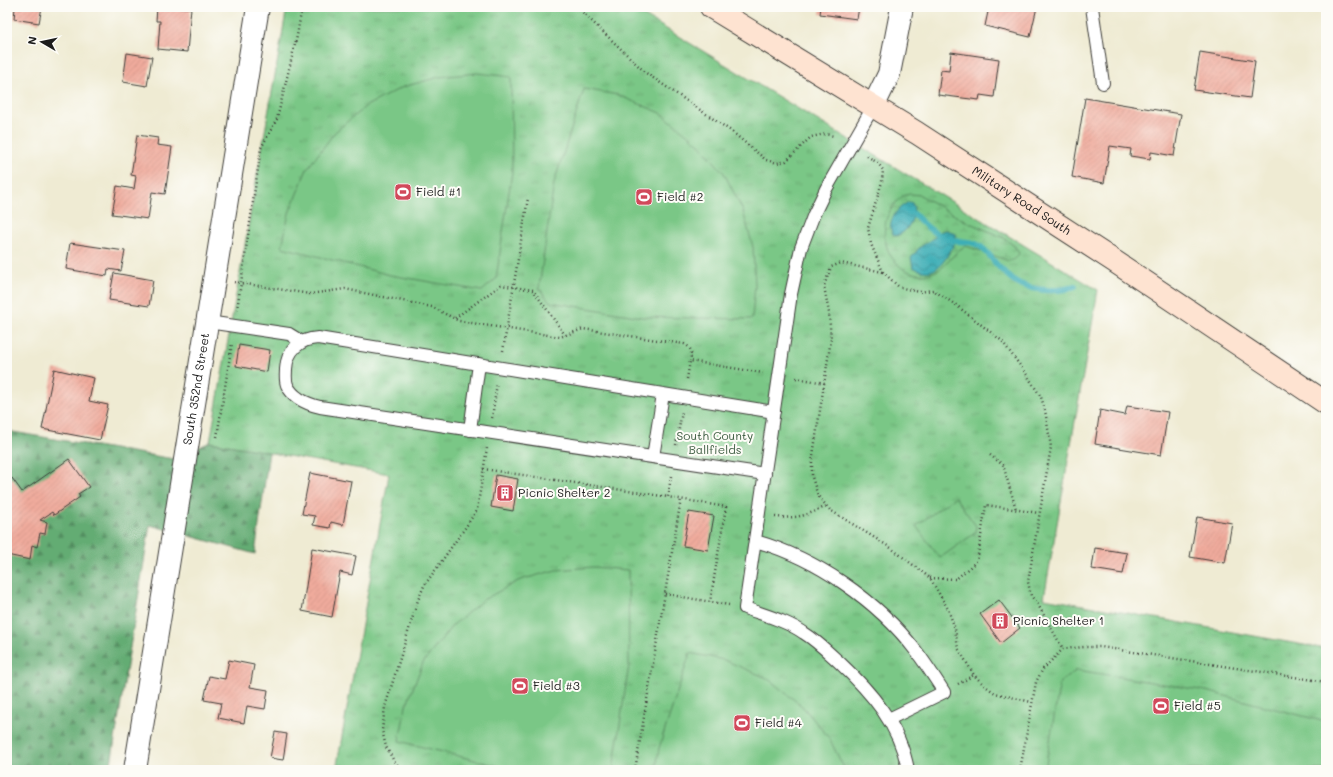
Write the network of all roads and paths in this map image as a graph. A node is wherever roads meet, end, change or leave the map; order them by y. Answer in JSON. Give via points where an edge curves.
{"nodes":[{"id":1,"x":258,"y":7,"type":"edge"},
{"id":2,"x":302,"y":7,"type":"edge"},
{"id":3,"x":577,"y":7,"type":"edge"},
{"id":4,"x":711,"y":7,"type":"edge"},
{"id":5,"x":902,"y":7,"type":"edge"},
{"id":6,"x":1092,"y":7,"type":"edge"},
{"id":7,"x":1103,"y":83,"type":"dead end"},
{"id":8,"x":873,"y":107,"type":"junction"},
{"id":9,"x":834,"y":136,"type":"dead end"},
{"id":10,"x":867,"y":156,"type":"dead end"},
{"id":11,"x":528,"y":198,"type":"dead end"},
{"id":12,"x":883,"y":272,"type":"junction"},
{"id":13,"x":214,"y":279,"type":"junction"},
{"id":14,"x":242,"y":283,"type":"junction"},
{"id":15,"x":514,"y":287,"type":"junction"},
{"id":16,"x":455,"y":318,"type":"junction"},
{"id":17,"x":208,"y":322,"type":"junction"},
{"id":18,"x":235,"y":326,"type":"junction"},
{"id":19,"x":506,"y":328,"type":"junction"},
{"id":20,"x":565,"y":335,"type":"junction"},
{"id":21,"x":302,"y":342,"type":"junction"},
{"id":22,"x":502,"y":354,"type":"dead end"},
{"id":23,"x":690,"y":360,"type":"junction"},
{"id":24,"x":479,"y":364,"type":"junction"},
{"id":25,"x":779,"y":375,"type":"junction"},
{"id":26,"x":687,"y":379,"type":"dead end"},
{"id":27,"x":498,"y":382,"type":"dead end"},
{"id":28,"x":825,"y":383,"type":"junction"},
{"id":29,"x":663,"y":394,"type":"junction"},
{"id":30,"x":1326,"y":404,"type":"edge"},
{"id":31,"x":682,"y":412,"type":"dead end"},
{"id":32,"x":774,"y":412,"type":"junction"},
{"id":33,"x":492,"y":419,"type":"dead end"},
{"id":34,"x":470,"y":430,"type":"junction"},
{"id":35,"x":217,"y":437,"type":"dead end"},
{"id":36,"x":488,"y":441,"type":"dead end"},
{"id":37,"x":676,"y":449,"type":"dead end"},
{"id":38,"x":990,"y":454,"type":"dead end"},
{"id":39,"x":653,"y":457,"type":"junction"},
{"id":40,"x":483,"y":469,"type":"junction"},
{"id":41,"x":672,"y":470,"type":"dead end"},
{"id":42,"x":765,"y":474,"type":"junction"},
{"id":43,"x":668,"y":497,"type":"junction"},
{"id":44,"x":681,"y":499,"type":"junction"},
{"id":45,"x":827,"y":506,"type":"junction"},
{"id":46,"x":1016,"y":509,"type":"junction"},
{"id":47,"x":1039,"y":513,"type":"junction"},
{"id":48,"x":759,"y":514,"type":"junction"},
{"id":49,"x":755,"y":541,"type":"junction"},
{"id":50,"x":930,"y":578,"type":"junction"},
{"id":51,"x":665,"y":594,"type":"junction"},
{"id":52,"x":710,"y":602,"type":"junction"},
{"id":53,"x":745,"y":608,"type":"junction"},
{"id":54,"x":1064,"y":649,"type":"junction"},
{"id":55,"x":1326,"y":682,"type":"edge"},
{"id":56,"x":1031,"y":702,"type":"junction"},
{"id":57,"x":889,"y":719,"type":"junction"},
{"id":58,"x":135,"y":770,"type":"edge"},
{"id":59,"x":404,"y":770,"type":"edge"},
{"id":60,"x":635,"y":770,"type":"edge"},
{"id":61,"x":908,"y":770,"type":"edge"},
{"id":62,"x":1020,"y":770,"type":"edge"}],
"edges":[{"from":1,"to":13,"type":"street","name":"South 352nd Street"},
{"from":2,"to":14,"type":"path","via":[[298,36],[277,119],[261,148]]},
{"from":3,"to":9,"type":"path","via":[[646,73],[731,131],[766,160],[777,163],[786,161],[811,136]]},
{"from":4,"to":8,"type":"main road","name":"Military Road South"},
{"from":5,"to":8,"type":"street","via":[[889,74]]},
{"from":6,"to":7,"type":"lane"},
{"from":8,"to":25,"type":"lane","via":[[826,189],[801,248],[791,294]]},
{"from":8,"to":30,"type":"main road","name":"Military Road South","via":[[1114,261]]},
{"from":10,"to":12,"type":"path","via":[[883,170],[882,182],[868,228],[871,244]]},
{"from":11,"to":15,"type":"path"},
{"from":12,"to":28,"type":"path","via":[[841,263],[831,267],[824,286],[831,339]]},
{"from":12,"to":47,"type":"path","via":[[899,286],[919,292],[933,290],[956,305],[1002,341],[1028,375],[1041,397],[1045,410],[1050,447]]},
{"from":13,"to":14,"type":"path"},
{"from":13,"to":17,"type":"street","name":"South 352nd Street"},
{"from":14,"to":16,"type":"path","via":[[310,294],[345,289],[432,307]]},
{"from":14,"to":18,"type":"path"},
{"from":15,"to":16,"type":"path","via":[[501,286]]},
{"from":15,"to":19,"type":"path"},
{"from":15,"to":20,"type":"path","via":[[533,290]]},
{"from":16,"to":19,"type":"path","via":[[459,321]]},
{"from":17,"to":18,"type":"lane"},
{"from":17,"to":58,"type":"street","name":"South 352nd Street"},
{"from":18,"to":21,"type":"lane","via":[[289,334]]},
{"from":18,"to":35,"type":"path"},
{"from":19,"to":20,"type":"path","via":[[560,337]]},
{"from":19,"to":22,"type":"path"},
{"from":20,"to":23,"type":"path","via":[[583,328],[684,344],[691,350]]},
{"from":21,"to":24,"type":"lane","via":[[318,338]]},
{"from":21,"to":34,"type":"lane","via":[[293,349],[289,357],[287,384],[294,394],[311,405]]},
{"from":23,"to":25,"type":"path"},
{"from":23,"to":26,"type":"path"},
{"from":24,"to":29,"type":"lane"},
{"from":24,"to":34,"type":"lane"},
{"from":25,"to":28,"type":"path"},
{"from":25,"to":32,"type":"lane"},
{"from":27,"to":33,"type":"path"},
{"from":28,"to":45,"type":"path","via":[[812,462],[812,477],[818,496]]},
{"from":29,"to":32,"type":"lane"},
{"from":29,"to":39,"type":"lane"},
{"from":31,"to":37,"type":"path"},
{"from":32,"to":42,"type":"lane"},
{"from":34,"to":39,"type":"lane"},
{"from":36,"to":40,"type":"path"},
{"from":38,"to":46,"type":"path","via":[[1003,465]]},
{"from":39,"to":42,"type":"lane"},
{"from":40,"to":43,"type":"path"},
{"from":40,"to":59,"type":"path","via":[[476,510],[424,586],[418,600],[385,707],[382,730],[386,747],[395,763]]},
{"from":41,"to":43,"type":"path"},
{"from":42,"to":48,"type":"lane"},
{"from":43,"to":44,"type":"path"},
{"from":44,"to":51,"type":"path"},
{"from":44,"to":52,"type":"path","via":[[726,507]]},
{"from":45,"to":48,"type":"path","via":[[795,518]]},
{"from":45,"to":50,"type":"path","via":[[891,548]]},
{"from":46,"to":47,"type":"path"},
{"from":46,"to":50,"type":"path","via":[[986,505],[977,562],[956,579]]},
{"from":47,"to":54,"type":"path","via":[[1028,582],[1031,596]]},
{"from":48,"to":49,"type":"lane"},
{"from":49,"to":53,"type":"lane"},
{"from":49,"to":57,"type":"lane","via":[[800,557],[840,581],[888,620],[916,651],[944,692]]},
{"from":50,"to":56,"type":"path","via":[[948,609],[958,648],[974,675],[995,693]]},
{"from":51,"to":52,"type":"path"},
{"from":51,"to":60,"type":"path"},
{"from":52,"to":53,"type":"path"},
{"from":53,"to":57,"type":"lane","via":[[804,632],[852,675]]},
{"from":54,"to":55,"type":"path","via":[[1101,647]]},
{"from":54,"to":56,"type":"path","via":[[1043,669],[1036,682]]},
{"from":56,"to":62,"type":"path"},
{"from":57,"to":61,"type":"lane","via":[[896,732]]}]}
